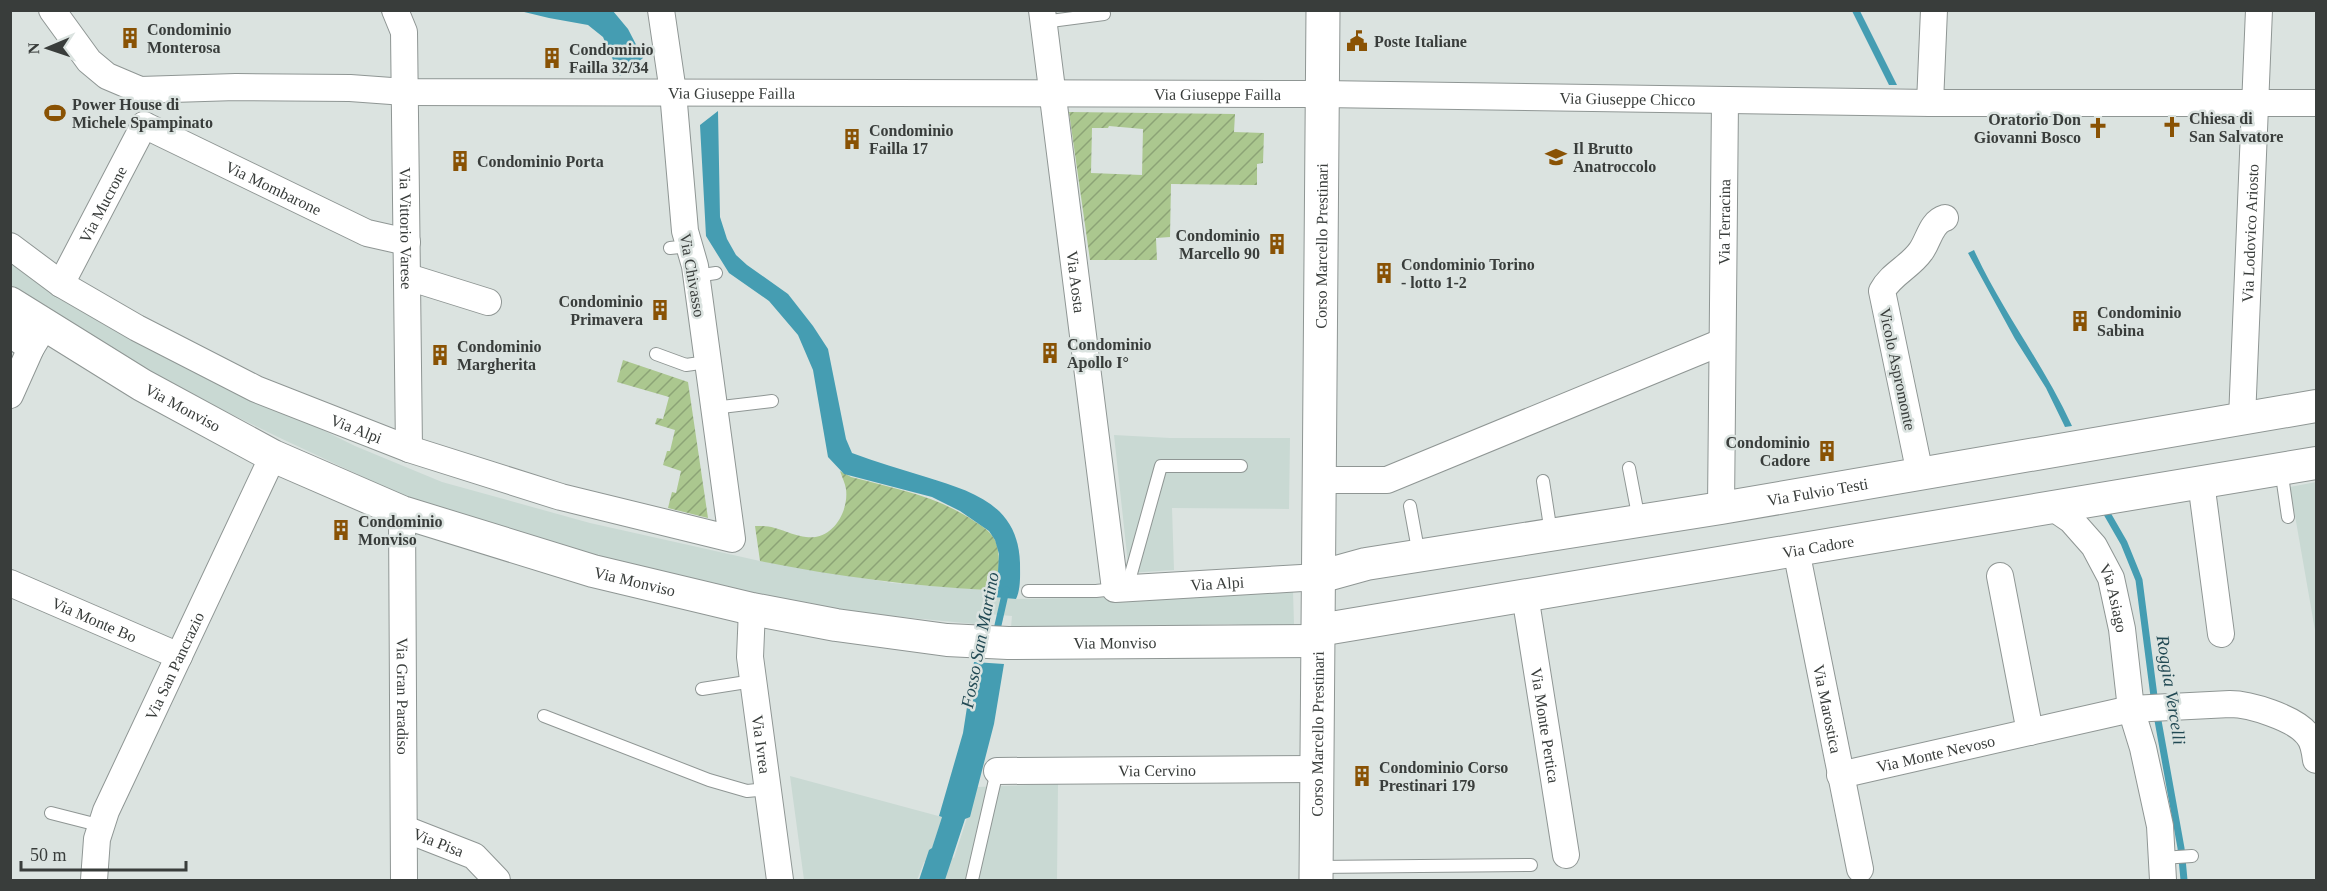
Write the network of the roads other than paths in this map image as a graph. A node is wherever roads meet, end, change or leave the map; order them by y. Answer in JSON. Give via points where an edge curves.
{"nodes":[{"id":1,"x":52,"y":10,"type":"edge"},
{"id":2,"x":395,"y":10,"type":"edge"},
{"id":3,"x":662,"y":10,"type":"edge"},
{"id":4,"x":1323,"y":10,"type":"edge"},
{"id":5,"x":1934,"y":10,"type":"edge"},
{"id":6,"x":2259,"y":10,"type":"edge"},
{"id":7,"x":1104,"y":14,"type":"dead end"},
{"id":8,"x":1042,"y":16,"type":"edge"},
{"id":9,"x":140,"y":90,"type":"junction"},
{"id":10,"x":405,"y":92,"type":"junction"},
{"id":11,"x":673,"y":92,"type":"junction"},
{"id":12,"x":1053,"y":93,"type":"junction"},
{"id":13,"x":1322,"y":94,"type":"junction"},
{"id":14,"x":1725,"y":100,"type":"junction"},
{"id":15,"x":1930,"y":103,"type":"junction"},
{"id":16,"x":2255,"y":103,"type":"junction"},
{"id":17,"x":2316,"y":103,"type":"edge"},
{"id":18,"x":144,"y":125,"type":"junction"},
{"id":19,"x":1945,"y":218,"type":"dead end"},
{"id":20,"x":407,"y":242,"type":"junction"},
{"id":21,"x":10,"y":246,"type":"edge"},
{"id":22,"x":408,"y":277,"type":"junction"},
{"id":23,"x":61,"y":284,"type":"junction"},
{"id":24,"x":489,"y":302,"type":"dead end"},
{"id":25,"x":10,"y":303,"type":"edge"},
{"id":26,"x":29,"y":336,"type":"edge"},
{"id":27,"x":1722,"y":342,"type":"junction"},
{"id":28,"x":656,"y":354,"type":"dead end"},
{"id":29,"x":707,"y":362,"type":"junction"},
{"id":30,"x":10,"y":395,"type":"edge"},
{"id":31,"x":771,"y":401,"type":"dead end"},
{"id":32,"x":2316,"y":406,"type":"edge"},
{"id":33,"x":713,"y":408,"type":"junction"},
{"id":34,"x":2242,"y":419,"type":"junction"},
{"id":35,"x":409,"y":449,"type":"junction"},
{"id":36,"x":273,"y":456,"type":"junction"},
{"id":37,"x":2316,"y":463,"type":"edge"},
{"id":38,"x":1241,"y":466,"type":"dead end"},
{"id":39,"x":1629,"y":468,"type":"dead end"},
{"id":40,"x":2281,"y":469,"type":"junction"},
{"id":41,"x":1920,"y":474,"type":"junction"},
{"id":42,"x":1320,"y":480,"type":"junction"},
{"id":43,"x":1543,"y":481,"type":"dead end"},
{"id":44,"x":2201,"y":482,"type":"junction"},
{"id":45,"x":1410,"y":506,"type":"dead end"},
{"id":46,"x":2052,"y":507,"type":"junction"},
{"id":47,"x":1721,"y":508,"type":"junction"},
{"id":48,"x":402,"y":512,"type":"junction"},
{"id":49,"x":2288,"y":517,"type":"dead end"},
{"id":50,"x":1639,"y":521,"type":"junction"},
{"id":51,"x":1552,"y":535,"type":"junction"},
{"id":52,"x":732,"y":539,"type":"joint"},
{"id":53,"x":1796,"y":550,"type":"junction"},
{"id":54,"x":1419,"y":555,"type":"junction"},
{"id":55,"x":1319,"y":576,"type":"junction"},
{"id":56,"x":2000,"y":576,"type":"dead end"},
{"id":57,"x":10,"y":583,"type":"edge"},
{"id":58,"x":1121,"y":588,"type":"junction"},
{"id":59,"x":1028,"y":591,"type":"dead end"},
{"id":60,"x":1524,"y":595,"type":"junction"},
{"id":61,"x":752,"y":609,"type":"junction"},
{"id":62,"x":2221,"y":634,"type":"dead end"},
{"id":63,"x":1318,"y":635,"type":"junction"},
{"id":64,"x":178,"y":656,"type":"junction"},
{"id":65,"x":753,"y":681,"type":"junction"},
{"id":66,"x":702,"y":689,"type":"dead end"},
{"id":67,"x":2148,"y":708,"type":"junction"},
{"id":68,"x":544,"y":716,"type":"dead end"},
{"id":69,"x":2030,"y":732,"type":"junction"},
{"id":70,"x":2316,"y":760,"type":"edge"},
{"id":71,"x":1317,"y":769,"type":"junction"},
{"id":72,"x":998,"y":771,"type":"joint"},
{"id":73,"x":1840,"y":775,"type":"junction"},
{"id":74,"x":768,"y":789,"type":"junction"},
{"id":75,"x":51,"y":813,"type":"dead end"},
{"id":76,"x":102,"y":825,"type":"junction"},
{"id":77,"x":405,"y":829,"type":"junction"},
{"id":78,"x":1566,"y":855,"type":"dead end"},
{"id":79,"x":2190,"y":856,"type":"dead end"},
{"id":80,"x":1531,"y":865,"type":"dead end"},
{"id":81,"x":2166,"y":865,"type":"edge"},
{"id":82,"x":1860,"y":869,"type":"dead end"},
{"id":83,"x":1316,"y":874,"type":"edge"},
{"id":84,"x":94,"y":880,"type":"edge"},
{"id":85,"x":404,"y":880,"type":"edge"},
{"id":86,"x":497,"y":880,"type":"edge"},
{"id":87,"x":780,"y":880,"type":"edge"},
{"id":88,"x":972,"y":880,"type":"edge"}],
"edges":[{"from":1,"to":9,"type":"street","via":[[89,61],[107,76]]},
{"from":2,"to":10,"type":"street","name":"Via Vittorio Varese","via":[[404,32]]},
{"from":3,"to":11,"type":"street","name":"Via Chivasso"},
{"from":4,"to":13,"type":"main road","name":"Corso Marcello Prestinari"},
{"from":5,"to":15,"type":"street"},
{"from":6,"to":16,"type":"street","name":"Via Lodovico Ariosto"},
{"from":7,"to":8,"type":"lane"},
{"from":8,"to":12,"type":"street","name":"Via Aosta"},
{"from":9,"to":10,"type":"street","name":"Via Giuseppe Failla","via":[[236,87]]},
{"from":9,"to":18,"type":"street"},
{"from":10,"to":11,"type":"street","name":"Via Giuseppe Failla"},
{"from":10,"to":20,"type":"street","name":"Via Vittorio Varese"},
{"from":11,"to":12,"type":"street","name":"Via Giuseppe Failla"},
{"from":11,"to":29,"type":"street","name":"Via Chivasso","via":[[678,242],[706,275]]},
{"from":12,"to":13,"type":"street","name":"Via Giuseppe Failla"},
{"from":12,"to":58,"type":"street","name":"Via Aosta"},
{"from":13,"to":14,"type":"street","name":"Via Giuseppe Chicco"},
{"from":13,"to":42,"type":"main road","name":"Corso Marcello Prestinari"},
{"from":14,"to":15,"type":"street","name":"Via Giuseppe Chicco"},
{"from":14,"to":27,"type":"street","name":"Via Terracina"},
{"from":15,"to":16,"type":"street","name":"Via Giuseppe Chicco"},
{"from":16,"to":17,"type":"street","name":"Via Giuseppe Chicco"},
{"from":16,"to":34,"type":"street","name":"Via Lodovico Ariosto"},
{"from":18,"to":20,"type":"street","name":"Via Mombarone","via":[[367,233]]},
{"from":18,"to":23,"type":"street","name":"Via Mucrone"},
{"from":19,"to":41,"type":"street","name":"Vicolo Aspromonte","via":[[1935,223],[1914,262],[1887,282],[1882,291]]},
{"from":20,"to":22,"type":"street","name":"Via Vittorio Varese"},
{"from":21,"to":23,"type":"street","name":"Via Alpi"},
{"from":22,"to":24,"type":"street"},
{"from":22,"to":35,"type":"street","name":"Via Vittorio Varese"},
{"from":23,"to":35,"type":"street","name":"Via Alpi","via":[[256,389]]},
{"from":25,"to":26,"type":"street","name":"Via Monviso"},
{"from":26,"to":30,"type":"street"},
{"from":26,"to":36,"type":"street","name":"Via Monviso","via":[[142,385]]},
{"from":27,"to":42,"type":"street","via":[[1387,480]]},
{"from":27,"to":47,"type":"street","name":"Via Terracina"},
{"from":28,"to":29,"type":"lane","via":[[686,365]]},
{"from":29,"to":33,"type":"street","name":"Via Chivasso"},
{"from":31,"to":33,"type":"lane"},
{"from":32,"to":34,"type":"street","name":"Via Fulvio Testi"},
{"from":33,"to":52,"type":"street","name":"Via Chivasso"},
{"from":34,"to":41,"type":"street","name":"Via Fulvio Testi"},
{"from":35,"to":52,"type":"street","name":"Via Alpi","via":[[561,497]]},
{"from":36,"to":48,"type":"street","name":"Via Monviso"},
{"from":36,"to":64,"type":"street","name":"Via San Pancrazio"},
{"from":37,"to":40,"type":"street","name":"Via Cadore"},
{"from":38,"to":58,"type":"lane","via":[[1161,466]]},
{"from":39,"to":50,"type":"lane"},
{"from":40,"to":44,"type":"street","name":"Via Cadore"},
{"from":40,"to":49,"type":"lane"},
{"from":41,"to":47,"type":"street","name":"Via Fulvio Testi"},
{"from":42,"to":55,"type":"main road","name":"Corso Marcello Prestinari"},
{"from":43,"to":51,"type":"lane"},
{"from":44,"to":46,"type":"street","name":"Via Cadore"},
{"from":44,"to":62,"type":"street"},
{"from":45,"to":54,"type":"lane"},
{"from":46,"to":53,"type":"street","name":"Via Cadore"},
{"from":46,"to":67,"type":"street","name":"Via Asiago","via":[[2072,520],[2094,546],[2111,578],[2122,629]]},
{"from":47,"to":50,"type":"street","name":"Via Fulvio Testi"},
{"from":48,"to":61,"type":"street","name":"Via Monviso","via":[[593,572]]},
{"from":48,"to":77,"type":"street","name":"Via Gran Paradiso"},
{"from":50,"to":51,"type":"street","name":"Via Fulvio Testi"},
{"from":51,"to":54,"type":"street","name":"Via Fulvio Testi"},
{"from":53,"to":60,"type":"street","name":"Via Cadore"},
{"from":53,"to":73,"type":"street","name":"Via Marostica"},
{"from":54,"to":55,"type":"street","name":"Via Fulvio Testi"},
{"from":55,"to":58,"type":"street","name":"Via Alpi"},
{"from":55,"to":63,"type":"main road","name":"Corso Marcello Prestinari"},
{"from":56,"to":69,"type":"street"},
{"from":57,"to":64,"type":"street","name":"Via Monte Bo"},
{"from":58,"to":59,"type":"lane"},
{"from":60,"to":63,"type":"street","name":"Via Cadore"},
{"from":60,"to":78,"type":"street","name":"Via Monte Pertica"},
{"from":61,"to":63,"type":"street","name":"Via Monviso","via":[[836,625],[994,643]]},
{"from":61,"to":65,"type":"street","name":"Via Ivrea","via":[[749,638]]},
{"from":63,"to":71,"type":"main road","name":"Corso Marcello Prestinari"},
{"from":64,"to":76,"type":"street","name":"Via San Pancrazio"},
{"from":65,"to":66,"type":"lane"},
{"from":65,"to":74,"type":"street","name":"Via Ivrea"},
{"from":67,"to":69,"type":"street","name":"Via Monte Nevoso"},
{"from":67,"to":70,"type":"street","via":[[2243,704],[2299,727],[2307,734]]},
{"from":67,"to":81,"type":"street","name":"Via Asiago"},
{"from":68,"to":74,"type":"lane","via":[[709,780],[747,791]]},
{"from":69,"to":73,"type":"street","name":"Via Monte Nevoso"},
{"from":71,"to":72,"type":"street","name":"Via Cervino"},
{"from":71,"to":83,"type":"main road","name":"Corso Marcello Prestinari"},
{"from":72,"to":88,"type":"lane"},
{"from":73,"to":82,"type":"street","name":"Via Marostica"},
{"from":74,"to":87,"type":"street","name":"Via Ivrea"},
{"from":75,"to":76,"type":"lane"},
{"from":76,"to":84,"type":"street","name":"Via San Pancrazio"},
{"from":77,"to":85,"type":"street","name":"Via Gran Paradiso"},
{"from":77,"to":86,"type":"street","name":"Via Pisa","via":[[474,856]]},
{"from":79,"to":81,"type":"lane"},
{"from":80,"to":83,"type":"lane"}]}
